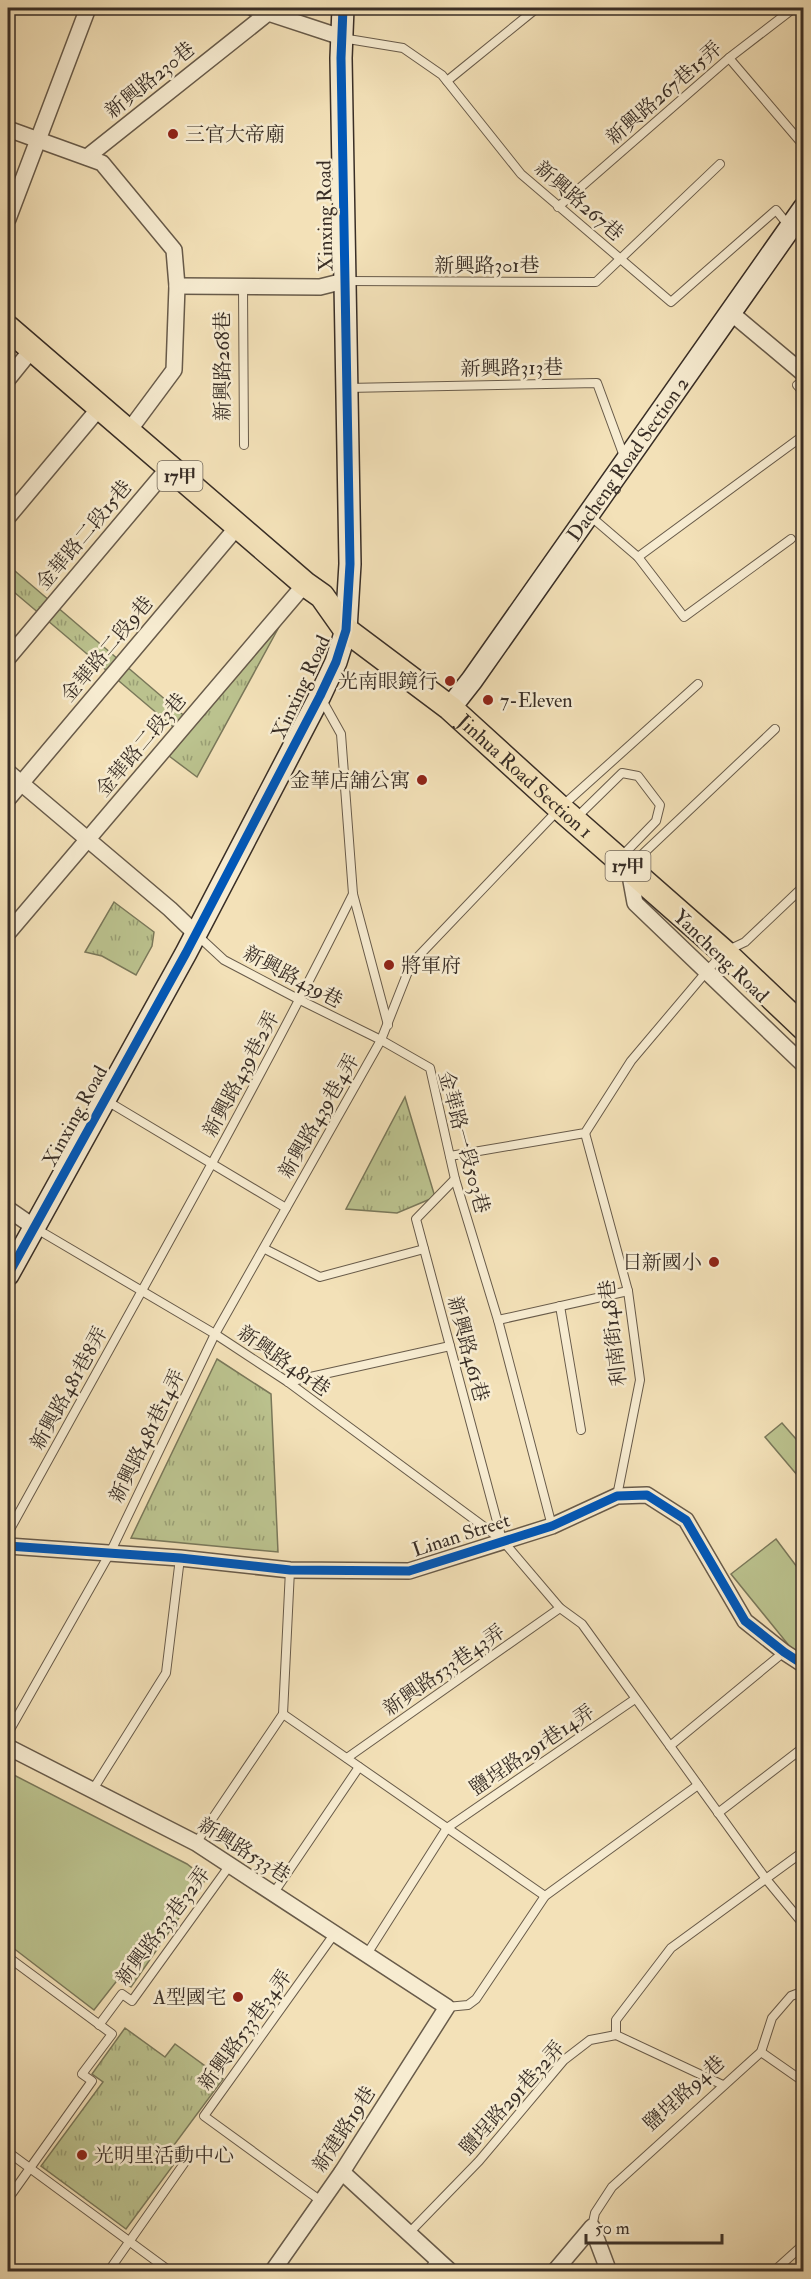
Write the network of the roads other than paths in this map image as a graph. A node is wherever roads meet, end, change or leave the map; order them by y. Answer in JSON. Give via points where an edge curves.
{"nodes":[{"id":1,"x":88,"y":8,"type":"edge"},
{"id":2,"x":343,"y":8,"type":"edge"},
{"id":3,"x":537,"y":8,"type":"edge"},
{"id":4,"x":794,"y":8,"type":"edge"},
{"id":5,"x":261,"y":10,"type":"edge"},
{"id":6,"x":340,"y":37,"type":"junction"},
{"id":7,"x":729,"y":58,"type":"junction"},
{"id":8,"x":447,"y":81,"type":"junction"},
{"id":9,"x":8,"y":129,"type":"edge"},
{"id":10,"x":37,"y":140,"type":"junction"},
{"id":11,"x":804,"y":146,"type":"edge"},
{"id":12,"x":87,"y":157,"type":"junction"},
{"id":13,"x":720,"y":164,"type":"dead end"},
{"id":14,"x":558,"y":207,"type":"junction"},
{"id":15,"x":804,"y":208,"type":"edge"},
{"id":16,"x":8,"y":219,"type":"edge"},
{"id":17,"x":790,"y":227,"type":"junction"},
{"id":18,"x":621,"y":260,"type":"junction"},
{"id":19,"x":344,"y":282,"type":"junction"},
{"id":20,"x":177,"y":286,"type":"junction"},
{"id":21,"x":243,"y":286,"type":"junction"},
{"id":22,"x":730,"y":312,"type":"junction"},
{"id":23,"x":8,"y":328,"type":"edge"},
{"id":24,"x":33,"y":348,"type":"junction"},
{"id":25,"x":804,"y":374,"type":"edge"},
{"id":26,"x":8,"y":379,"type":"edge"},
{"id":27,"x":804,"y":380,"type":"edge"},
{"id":28,"x":346,"y":388,"type":"junction"},
{"id":29,"x":804,"y":393,"type":"edge"},
{"id":30,"x":101,"y":406,"type":"junction"},
{"id":31,"x":129,"y":432,"type":"junction"},
{"id":32,"x":804,"y":435,"type":"edge"},
{"id":33,"x":244,"y":446,"type":"dead end"},
{"id":34,"x":625,"y":460,"type":"junction"},
{"id":35,"x":169,"y":467,"type":"junction"},
{"id":36,"x":587,"y":514,"type":"junction"},
{"id":37,"x":8,"y":517,"type":"edge"},
{"id":38,"x":238,"y":526,"type":"junction"},
{"id":39,"x":791,"y":539,"type":"dead end"},
{"id":40,"x":638,"y":557,"type":"junction"},
{"id":41,"x":305,"y":584,"type":"junction"},
{"id":42,"x":346,"y":630,"type":"junction"},
{"id":43,"x":8,"y":658,"type":"edge"},
{"id":44,"x":698,"y":684,"type":"dead end"},
{"id":45,"x":320,"y":696,"type":"junction"},
{"id":46,"x":450,"y":708,"type":"junction"},
{"id":47,"x":775,"y":729,"type":"dead end"},
{"id":48,"x":8,"y":772,"type":"edge"},
{"id":49,"x":21,"y":783,"type":"junction"},
{"id":50,"x":8,"y":799,"type":"edge"},
{"id":51,"x":567,"y":814,"type":"junction"},
{"id":52,"x":88,"y":840,"type":"junction"},
{"id":53,"x":624,"y":863,"type":"junction"},
{"id":54,"x":804,"y":886,"type":"edge"},
{"id":55,"x":353,"y":894,"type":"junction"},
{"id":56,"x":8,"y":933,"type":"edge"},
{"id":57,"x":196,"y":934,"type":"junction"},
{"id":58,"x":724,"y":952,"type":"junction"},
{"id":59,"x":707,"y":970,"type":"junction"},
{"id":60,"x":300,"y":1000,"type":"junction"},
{"id":61,"x":388,"y":1025,"type":"junction"},
{"id":62,"x":804,"y":1028,"type":"edge"},
{"id":63,"x":381,"y":1040,"type":"junction"},
{"id":64,"x":804,"y":1065,"type":"edge"},
{"id":65,"x":104,"y":1099,"type":"junction"},
{"id":66,"x":585,"y":1132,"type":"junction"},
{"id":67,"x":450,"y":1155,"type":"junction"},
{"id":68,"x":212,"y":1164,"type":"junction"},
{"id":69,"x":455,"y":1179,"type":"junction"},
{"id":70,"x":286,"y":1208,"type":"junction"},
{"id":71,"x":8,"y":1209,"type":"edge"},
{"id":72,"x":34,"y":1227,"type":"junction"},
{"id":73,"x":265,"y":1249,"type":"junction"},
{"id":74,"x":424,"y":1249,"type":"junction"},
{"id":75,"x":8,"y":1275,"type":"edge"},
{"id":76,"x":142,"y":1290,"type":"junction"},
{"id":77,"x":628,"y":1291,"type":"junction"},
{"id":78,"x":560,"y":1306,"type":"junction"},
{"id":79,"x":498,"y":1320,"type":"junction"},
{"id":80,"x":215,"y":1334,"type":"junction"},
{"id":81,"x":450,"y":1346,"type":"junction"},
{"id":82,"x":288,"y":1382,"type":"junction"},
{"id":83,"x":581,"y":1430,"type":"dead end"},
{"id":84,"x":617,"y":1496,"type":"junction"},
{"id":85,"x":552,"y":1526,"type":"junction"},
{"id":86,"x":8,"y":1533,"type":"edge"},
{"id":87,"x":502,"y":1540,"type":"junction"},
{"id":88,"x":8,"y":1546,"type":"edge"},
{"id":89,"x":110,"y":1553,"type":"junction"},
{"id":90,"x":180,"y":1558,"type":"junction"},
{"id":91,"x":290,"y":1570,"type":"junction"},
{"id":92,"x":560,"y":1608,"type":"junction"},
{"id":93,"x":784,"y":1652,"type":"junction"},
{"id":94,"x":804,"y":1665,"type":"edge"},
{"id":95,"x":635,"y":1699,"type":"junction"},
{"id":96,"x":283,"y":1714,"type":"junction"},
{"id":97,"x":8,"y":1733,"type":"edge"},
{"id":98,"x":670,"y":1746,"type":"junction"},
{"id":99,"x":8,"y":1747,"type":"edge"},
{"id":100,"x":804,"y":1747,"type":"edge"},
{"id":101,"x":347,"y":1758,"type":"junction"},
{"id":102,"x":359,"y":1767,"type":"junction"},
{"id":103,"x":698,"y":1785,"type":"junction"},
{"id":104,"x":92,"y":1791,"type":"junction"},
{"id":105,"x":718,"y":1813,"type":"junction"},
{"id":106,"x":447,"y":1828,"type":"junction"},
{"id":107,"x":196,"y":1843,"type":"junction"},
{"id":108,"x":804,"y":1851,"type":"edge"},
{"id":109,"x":230,"y":1865,"type":"junction"},
{"id":110,"x":766,"y":1879,"type":"junction"},
{"id":111,"x":273,"y":1894,"type":"junction"},
{"id":112,"x":545,"y":1896,"type":"junction"},
{"id":113,"x":804,"y":1925,"type":"edge"},
{"id":114,"x":335,"y":1933,"type":"junction"},
{"id":115,"x":367,"y":1953,"type":"junction"},
{"id":116,"x":9,"y":1961,"type":"edge"},
{"id":117,"x":804,"y":1991,"type":"edge"},
{"id":118,"x":447,"y":2007,"type":"junction"},
{"id":119,"x":99,"y":2025,"type":"junction"},
{"id":120,"x":616,"y":2035,"type":"junction"},
{"id":121,"x":761,"y":2052,"type":"junction"},
{"id":122,"x":804,"y":2082,"type":"edge"},
{"id":123,"x":723,"y":2085,"type":"junction"},
{"id":124,"x":8,"y":2152,"type":"edge"},
{"id":125,"x":185,"y":2162,"type":"dead end"},
{"id":126,"x":29,"y":2168,"type":"junction"},
{"id":127,"x":342,"y":2172,"type":"junction"},
{"id":128,"x":8,"y":2199,"type":"edge"},
{"id":129,"x":321,"y":2201,"type":"junction"},
{"id":130,"x":592,"y":2227,"type":"junction"},
{"id":131,"x":409,"y":2232,"type":"junction"},
{"id":132,"x":129,"y":2241,"type":"junction"},
{"id":133,"x":804,"y":2244,"type":"edge"},
{"id":134,"x":437,"y":2258,"type":"junction"},
{"id":135,"x":108,"y":2271,"type":"edge"},
{"id":136,"x":171,"y":2271,"type":"edge"},
{"id":137,"x":272,"y":2271,"type":"edge"},
{"id":138,"x":427,"y":2271,"type":"edge"},
{"id":139,"x":451,"y":2271,"type":"edge"},
{"id":140,"x":554,"y":2271,"type":"edge"},
{"id":141,"x":609,"y":2271,"type":"edge"},
{"id":142,"x":773,"y":2271,"type":"edge"}],
"edges":[{"from":1,"to":10,"type":"street"},
{"from":2,"to":6,"type":"street","name":"Xinxing Road"},
{"from":3,"to":8,"type":"lane"},
{"from":4,"to":7,"type":"lane","name":"新興路267巷15弄"},
{"from":5,"to":6,"type":"street","name":"新興路230巷"},
{"from":5,"to":12,"type":"street","name":"新興路230巷"},
{"from":6,"to":8,"type":"lane","name":"新興路267巷","via":[[403,48]]},
{"from":6,"to":19,"type":"street","name":"Xinxing Road"},
{"from":7,"to":11,"type":"lane"},
{"from":7,"to":14,"type":"lane","name":"新興路267巷15弄"},
{"from":8,"to":14,"type":"lane","name":"新興路267巷","via":[[521,174]]},
{"from":9,"to":10,"type":"street"},
{"from":10,"to":12,"type":"street"},
{"from":10,"to":16,"type":"street"},
{"from":12,"to":20,"type":"street","via":[[102,163],[174,250]]},
{"from":13,"to":18,"type":"lane","name":"新興路301巷"},
{"from":14,"to":18,"type":"lane","name":"新興路267巷"},
{"from":15,"to":17,"type":"street","name":"Dacheng Road Section 2"},
{"from":17,"to":18,"type":"lane","name":"新興路267巷","via":[[776,210],[672,302]]},
{"from":17,"to":22,"type":"street","name":"Dacheng Road Section 2"},
{"from":18,"to":19,"type":"lane","name":"新興路301巷","via":[[596,282]]},
{"from":19,"to":21,"type":"street","name":"新興路268巷","via":[[320,287]]},
{"from":19,"to":28,"type":"street","name":"Xinxing Road"},
{"from":20,"to":21,"type":"street","name":"新興路268巷"},
{"from":20,"to":31,"type":"street","via":[[174,370]]},
{"from":21,"to":33,"type":"lane","name":"新興路268巷"},
{"from":22,"to":25,"type":"street"},
{"from":22,"to":34,"type":"street","name":"Dacheng Road Section 2"},
{"from":23,"to":24,"type":"main road","number":"17甲"},
{"from":24,"to":26,"type":"street"},
{"from":24,"to":30,"type":"main road","number":"17甲"},
{"from":27,"to":29,"type":"lane","via":[[797,385]]},
{"from":28,"to":34,"type":"lane","name":"新興路313巷","via":[[597,383]]},
{"from":28,"to":42,"type":"street","name":"Xinxing Road","via":[[350,564]]},
{"from":30,"to":31,"type":"main road","number":"17甲"},
{"from":30,"to":37,"type":"street"},
{"from":31,"to":35,"type":"main road","number":"17甲"},
{"from":32,"to":40,"type":"lane"},
{"from":34,"to":36,"type":"street","name":"Dacheng Road Section 2"},
{"from":35,"to":38,"type":"main road","number":"17甲"},
{"from":35,"to":43,"type":"street","name":"金華路二段15巷"},
{"from":36,"to":40,"type":"lane"},
{"from":36,"to":46,"type":"street","name":"Dacheng Road Section 2"},
{"from":38,"to":41,"type":"main road","number":"17甲"},
{"from":38,"to":49,"type":"street","name":"金華路二段9巷"},
{"from":39,"to":40,"type":"lane","via":[[684,617]]},
{"from":41,"to":42,"type":"main road","number":"17甲","via":[[322,596]]},
{"from":41,"to":52,"type":"street","name":"金華路二段3巷"},
{"from":42,"to":45,"type":"street","name":"Xinxing Road"},
{"from":42,"to":46,"type":"main road","name":"Jinhua Road Section 1","number":"17甲"},
{"from":44,"to":51,"type":"lane"},
{"from":45,"to":55,"type":"lane","via":[[341,734]]},
{"from":45,"to":57,"type":"street","name":"Xinxing Road"},
{"from":46,"to":51,"type":"main road","name":"Jinhua Road Section 1","number":"17甲"},
{"from":47,"to":53,"type":"lane"},
{"from":48,"to":49,"type":"street"},
{"from":49,"to":50,"type":"street","name":"金華路二段9巷"},
{"from":49,"to":52,"type":"street"},
{"from":51,"to":53,"type":"main road","name":"Jinhua Road Section 1","number":"17甲"},
{"from":51,"to":53,"type":"lane","via":[[622,773],[638,776],[660,805],[656,821]]},
{"from":51,"to":61,"type":"lane","via":[[411,964]]},
{"from":52,"to":56,"type":"street","name":"金華路二段3巷"},
{"from":52,"to":57,"type":"street"},
{"from":53,"to":58,"type":"main road","name":"Jinhua Road Section 1","number":"17甲"},
{"from":53,"to":59,"type":"street","name":"Yancheng Road","via":[[635,903]]},
{"from":54,"to":58,"type":"lane","via":[[745,942]]},
{"from":55,"to":60,"type":"lane","name":"新興路439巷2弄"},
{"from":55,"to":61,"type":"lane"},
{"from":57,"to":60,"type":"lane","name":"新興路439巷","via":[[224,960]]},
{"from":57,"to":65,"type":"street","name":"Xinxing Road"},
{"from":58,"to":59,"type":"lane"},
{"from":58,"to":62,"type":"main road","name":"Jinhua Road Section 1","number":"17甲"},
{"from":59,"to":64,"type":"street","name":"Yancheng Road"},
{"from":59,"to":66,"type":"lane","via":[[631,1061]]},
{"from":60,"to":63,"type":"lane","name":"新興路439巷"},
{"from":60,"to":68,"type":"lane","name":"新興路439巷2弄"},
{"from":61,"to":63,"type":"lane"},
{"from":63,"to":67,"type":"lane","name":"金華路一段503巷","via":[[430,1068]]},
{"from":63,"to":70,"type":"lane","name":"新興路439巷4弄"},
{"from":65,"to":68,"type":"lane"},
{"from":65,"to":72,"type":"street","name":"Xinxing Road"},
{"from":66,"to":67,"type":"lane"},
{"from":66,"to":77,"type":"lane","name":"利南街148巷"},
{"from":67,"to":69,"type":"lane","name":"金華路一段503巷"},
{"from":68,"to":70,"type":"lane"},
{"from":68,"to":76,"type":"lane","name":"新興路439巷2弄"},
{"from":69,"to":74,"type":"lane","name":"新興路461巷","via":[[416,1220]]},
{"from":69,"to":79,"type":"lane","name":"金華路一段503巷"},
{"from":70,"to":73,"type":"lane","name":"新興路439巷4弄"},
{"from":71,"to":72,"type":"street"},
{"from":72,"to":75,"type":"street","name":"Xinxing Road"},
{"from":72,"to":76,"type":"lane","name":"新興路481巷"},
{"from":73,"to":74,"type":"lane","via":[[320,1277]]},
{"from":73,"to":80,"type":"lane","name":"新興路481巷14弄"},
{"from":74,"to":81,"type":"lane","name":"新興路461巷"},
{"from":76,"to":80,"type":"lane","name":"新興路481巷"},
{"from":76,"to":86,"type":"lane","name":"新興路481巷8弄"},
{"from":77,"to":78,"type":"lane"},
{"from":77,"to":84,"type":"lane","name":"利南街148巷","via":[[640,1380]]},
{"from":78,"to":79,"type":"lane"},
{"from":78,"to":83,"type":"lane"},
{"from":79,"to":85,"type":"lane","name":"金華路一段503巷"},
{"from":80,"to":82,"type":"lane","name":"新興路481巷"},
{"from":80,"to":89,"type":"lane","name":"新興路481巷14弄"},
{"from":81,"to":82,"type":"lane"},
{"from":81,"to":87,"type":"lane","name":"新興路461巷"},
{"from":82,"to":87,"type":"lane","name":"新興路481巷"},
{"from":84,"to":85,"type":"street","name":"Linan Street"},
{"from":84,"to":93,"type":"street","name":"Linan Street","via":[[647,1495],[686,1520],[745,1621]]},
{"from":85,"to":87,"type":"street","name":"Linan Street"},
{"from":87,"to":91,"type":"street","name":"Linan Street","via":[[409,1571]]},
{"from":87,"to":92,"type":"lane"},
{"from":88,"to":89,"type":"street","name":"Linan Street"},
{"from":89,"to":90,"type":"street","name":"Linan Street"},
{"from":89,"to":97,"type":"lane","name":"新興路481巷14弄"},
{"from":90,"to":91,"type":"street","name":"Linan Street"},
{"from":90,"to":104,"type":"lane","via":[[166,1673]]},
{"from":91,"to":96,"type":"lane"},
{"from":92,"to":95,"type":"lane","via":[[582,1624]]},
{"from":92,"to":101,"type":"lane","name":"新興路533巷43弄"},
{"from":93,"to":94,"type":"street","name":"Linan Street"},
{"from":93,"to":98,"type":"lane"},
{"from":95,"to":98,"type":"lane"},
{"from":95,"to":106,"type":"lane","name":"鹽埕路291巷14弄"},
{"from":96,"to":101,"type":"lane"},
{"from":96,"to":107,"type":"lane"},
{"from":98,"to":103,"type":"lane"},
{"from":99,"to":104,"type":"street","name":"新興路533巷"},
{"from":100,"to":105,"type":"lane"},
{"from":101,"to":102,"type":"lane"},
{"from":102,"to":106,"type":"lane"},
{"from":102,"to":111,"type":"lane"},
{"from":103,"to":105,"type":"lane"},
{"from":103,"to":112,"type":"lane"},
{"from":104,"to":107,"type":"street","name":"新興路533巷"},
{"from":105,"to":110,"type":"lane"},
{"from":106,"to":112,"type":"lane"},
{"from":106,"to":115,"type":"lane"},
{"from":107,"to":109,"type":"street","name":"新興路533巷"},
{"from":108,"to":110,"type":"lane"},
{"from":109,"to":111,"type":"street","name":"新興路533巷"},
{"from":109,"to":119,"type":"lane","name":"新興路533巷32弄","via":[[132,2001],[122,1994]]},
{"from":110,"to":113,"type":"lane"},
{"from":110,"to":120,"type":"lane","via":[[670,1948],[616,2020]]},
{"from":111,"to":114,"type":"street","name":"新興路533巷"},
{"from":112,"to":118,"type":"lane","via":[[476,1999],[468,2005]]},
{"from":114,"to":115,"type":"street","name":"新興路533巷"},
{"from":114,"to":129,"type":"lane","name":"新興路533巷34弄","via":[[204,2116]]},
{"from":115,"to":118,"type":"street","name":"新興路533巷"},
{"from":116,"to":119,"type":"lane"},
{"from":117,"to":121,"type":"lane","via":[[791,1996],[772,2018]]},
{"from":118,"to":127,"type":"street","name":"新建路19巷"},
{"from":119,"to":126,"type":"lane","via":[[112,2034],[82,2074],[92,2081]]},
{"from":120,"to":123,"type":"lane"},
{"from":120,"to":131,"type":"lane","name":"鹽埕路291巷32弄","via":[[590,2040],[564,2060],[479,2161]]},
{"from":121,"to":122,"type":"lane"},
{"from":121,"to":123,"type":"lane","name":"鹽埕路94巷"},
{"from":123,"to":130,"type":"lane","name":"鹽埕路94巷","via":[[612,2187],[595,2213]]},
{"from":124,"to":126,"type":"lane"},
{"from":125,"to":132,"type":"lane"},
{"from":126,"to":128,"type":"lane"},
{"from":126,"to":132,"type":"lane"},
{"from":127,"to":129,"type":"street","name":"新建路19巷"},
{"from":127,"to":131,"type":"street"},
{"from":129,"to":137,"type":"street","name":"新建路19巷"},
{"from":130,"to":140,"type":"street","name":"鹽埕路94巷"},
{"from":130,"to":141,"type":"street"},
{"from":131,"to":134,"type":"street"},
{"from":132,"to":135,"type":"lane"},
{"from":132,"to":136,"type":"lane"},
{"from":133,"to":142,"type":"lane"},
{"from":134,"to":138,"type":"lane"},
{"from":134,"to":139,"type":"street"}]}
